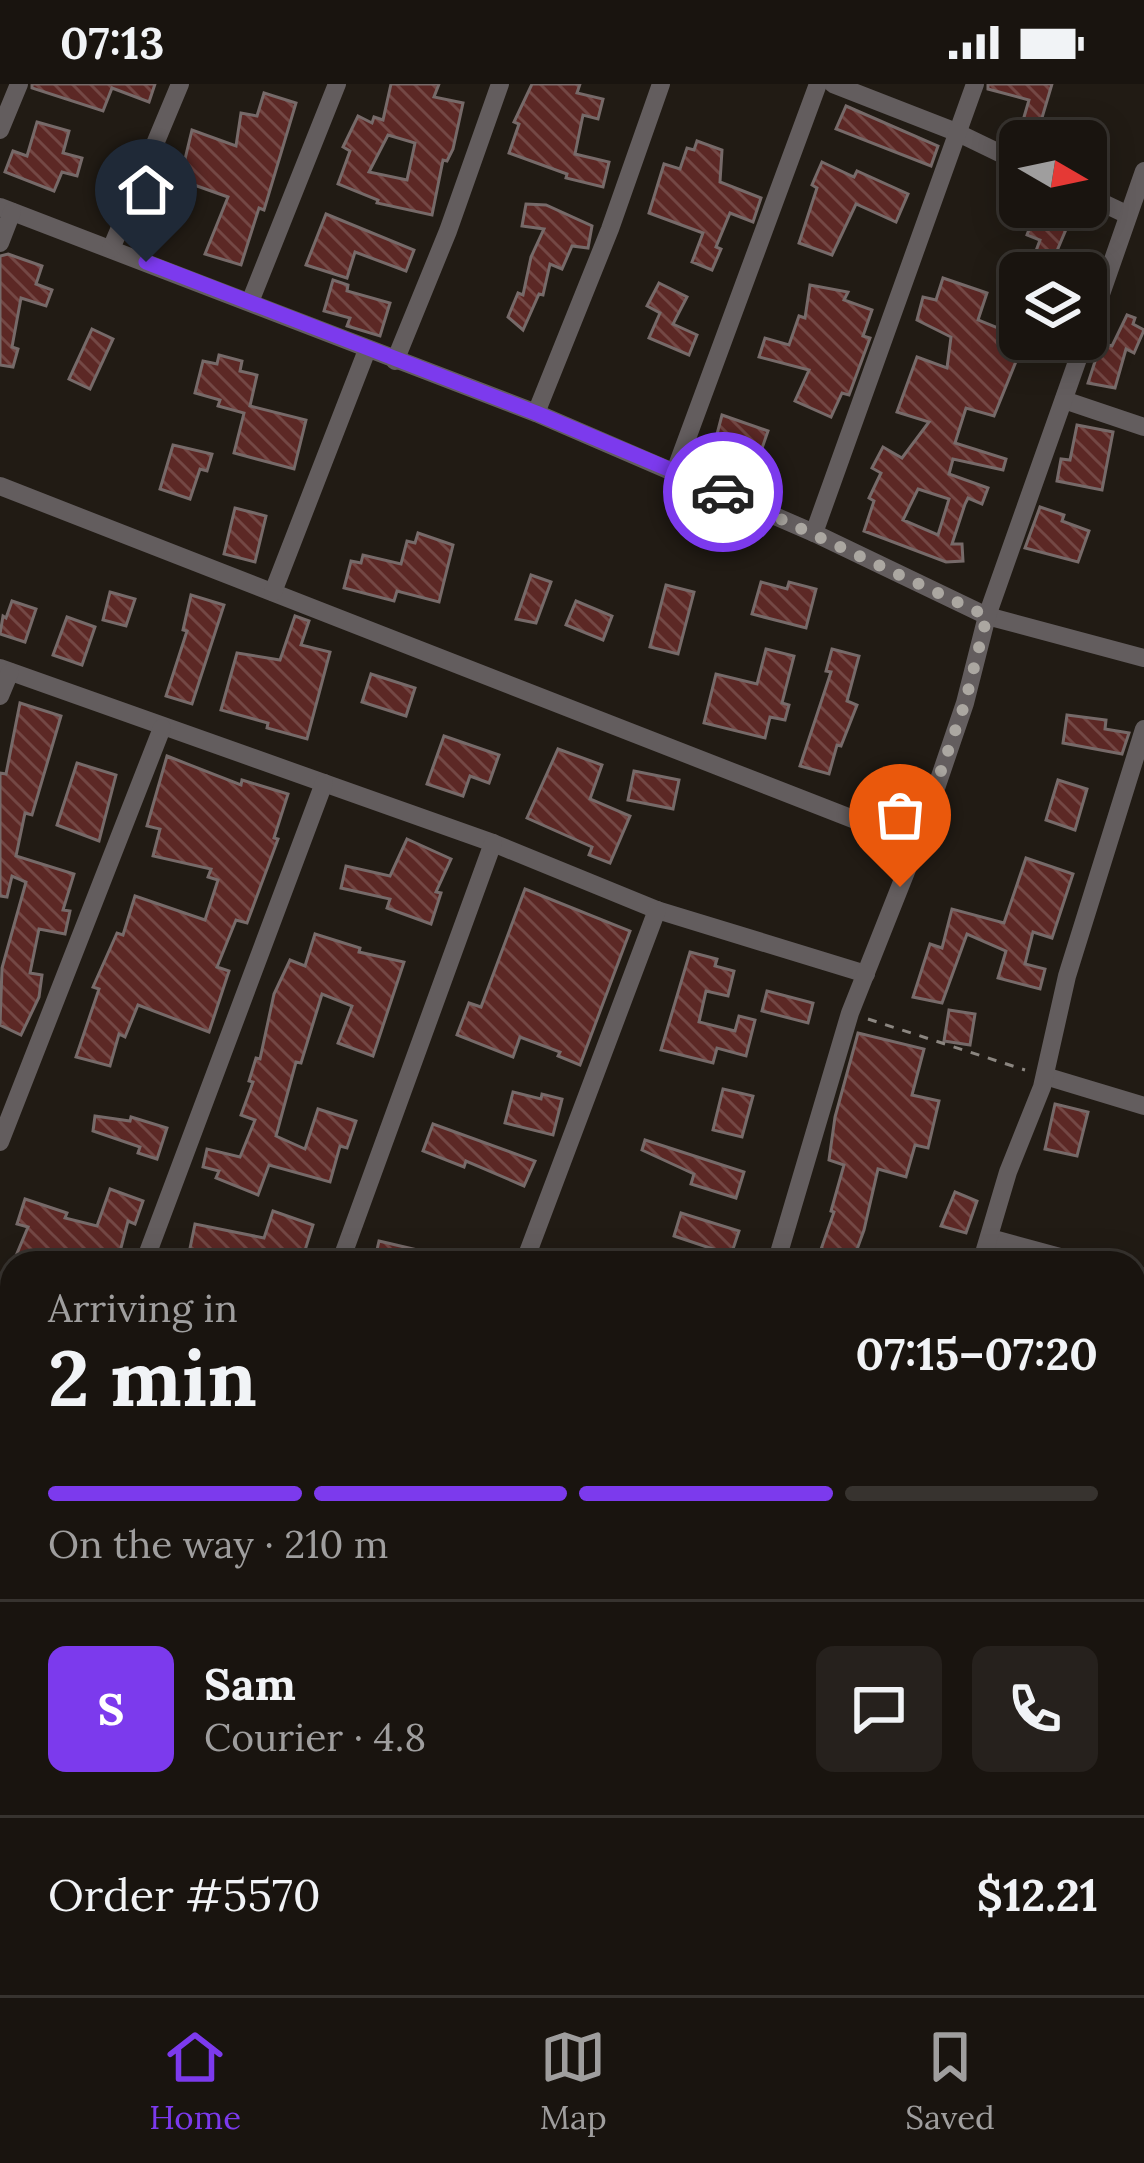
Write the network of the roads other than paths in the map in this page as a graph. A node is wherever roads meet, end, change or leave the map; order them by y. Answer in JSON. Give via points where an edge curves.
{"nodes":[{"id":1,"x":19,"y":84,"type":"edge"},
{"id":2,"x":181,"y":84,"type":"edge"},
{"id":3,"x":337,"y":84,"type":"edge"},
{"id":4,"x":500,"y":84,"type":"edge"},
{"id":5,"x":661,"y":84,"type":"edge"},
{"id":6,"x":818,"y":84,"type":"edge"},
{"id":7,"x":833,"y":84,"type":"edge"},
{"id":8,"x":975,"y":84,"type":"edge"},
{"id":9,"x":0,"y":130,"type":"edge"},
{"id":10,"x":956,"y":132,"type":"junction"},
{"id":11,"x":999,"y":153,"type":"edge"},
{"id":12,"x":1144,"y":171,"type":"edge"},
{"id":13,"x":1107,"y":205,"type":"edge"},
{"id":14,"x":6,"y":209,"type":"edge"},
{"id":15,"x":1129,"y":215,"type":"junction"},
{"id":16,"x":0,"y":243,"type":"edge"},
{"id":17,"x":111,"y":249,"type":"junction"},
{"id":18,"x":1107,"y":278,"type":"edge"},
{"id":19,"x":250,"y":302,"type":"junction"},
{"id":20,"x":368,"y":350,"type":"junction"},
{"id":21,"x":1078,"y":360,"type":"edge"},
{"id":22,"x":395,"y":361,"type":"junction"},
{"id":23,"x":1064,"y":400,"type":"junction"},
{"id":24,"x":536,"y":413,"type":"junction"},
{"id":25,"x":1144,"y":427,"type":"edge"},
{"id":26,"x":675,"y":471,"type":"junction"},
{"id":27,"x":0,"y":486,"type":"edge"},
{"id":28,"x":814,"y":533,"type":"junction"},
{"id":29,"x":273,"y":592,"type":"junction"},
{"id":30,"x":987,"y":616,"type":"junction"},
{"id":31,"x":1144,"y":658,"type":"edge"},
{"id":32,"x":5,"y":670,"type":"edge"},
{"id":33,"x":0,"y":696,"type":"edge"},
{"id":34,"x":162,"y":728,"type":"junction"},
{"id":35,"x":1144,"y":729,"type":"edge"},
{"id":36,"x":324,"y":783,"type":"junction"},
{"id":37,"x":493,"y":843,"type":"junction"},
{"id":38,"x":916,"y":844,"type":"junction"},
{"id":39,"x":657,"y":910,"type":"junction"},
{"id":40,"x":866,"y":974,"type":"junction"},
{"id":41,"x":1045,"y":1076,"type":"junction"},
{"id":42,"x":1144,"y":1106,"type":"edge"},
{"id":43,"x":0,"y":1142,"type":"edge"},
{"id":44,"x":990,"y":1238,"type":"junction"},
{"id":45,"x":148,"y":1251,"type":"edge"},
{"id":46,"x":344,"y":1251,"type":"edge"},
{"id":47,"x":529,"y":1251,"type":"edge"},
{"id":48,"x":780,"y":1251,"type":"edge"},
{"id":49,"x":985,"y":1251,"type":"edge"},
{"id":50,"x":1038,"y":1251,"type":"edge"}],
"edges":[{"from":1,"to":9,"type":"street"},
{"from":2,"to":17,"type":"street"},
{"from":3,"to":19,"type":"street"},
{"from":4,"to":22,"type":"street"},
{"from":5,"to":24,"type":"street"},
{"from":6,"to":26,"type":"street"},
{"from":7,"to":10,"type":"street"},
{"from":8,"to":10,"type":"street"},
{"from":10,"to":11,"type":"street"},
{"from":10,"to":28,"type":"street"},
{"from":12,"to":15,"type":"street"},
{"from":13,"to":15,"type":"street"},
{"from":14,"to":16,"type":"street"},
{"from":14,"to":17,"type":"street"},
{"from":15,"to":18,"type":"street"},
{"from":17,"to":19,"type":"street"},
{"from":19,"to":20,"type":"street"},
{"from":20,"to":22,"type":"street"},
{"from":20,"to":29,"type":"street"},
{"from":21,"to":23,"type":"street"},
{"from":22,"to":24,"type":"street"},
{"from":23,"to":25,"type":"street"},
{"from":23,"to":30,"type":"street"},
{"from":24,"to":26,"type":"street"},
{"from":26,"to":28,"type":"street"},
{"from":27,"to":29,"type":"street"},
{"from":28,"to":30,"type":"street"},
{"from":29,"to":38,"type":"street"},
{"from":30,"to":31,"type":"street"},
{"from":30,"to":38,"type":"street"},
{"from":32,"to":33,"type":"street"},
{"from":32,"to":34,"type":"street"},
{"from":34,"to":36,"type":"street"},
{"from":34,"to":43,"type":"street"},
{"from":35,"to":41,"type":"street","via":[[1067,976]]},
{"from":36,"to":37,"type":"street"},
{"from":36,"to":45,"type":"street"},
{"from":37,"to":39,"type":"street"},
{"from":37,"to":46,"type":"street"},
{"from":38,"to":40,"type":"street"},
{"from":39,"to":40,"type":"street"},
{"from":39,"to":47,"type":"street"},
{"from":40,"to":48,"type":"street"},
{"from":41,"to":42,"type":"street"},
{"from":41,"to":44,"type":"street"},
{"from":44,"to":49,"type":"street"},
{"from":44,"to":50,"type":"street"}]}
